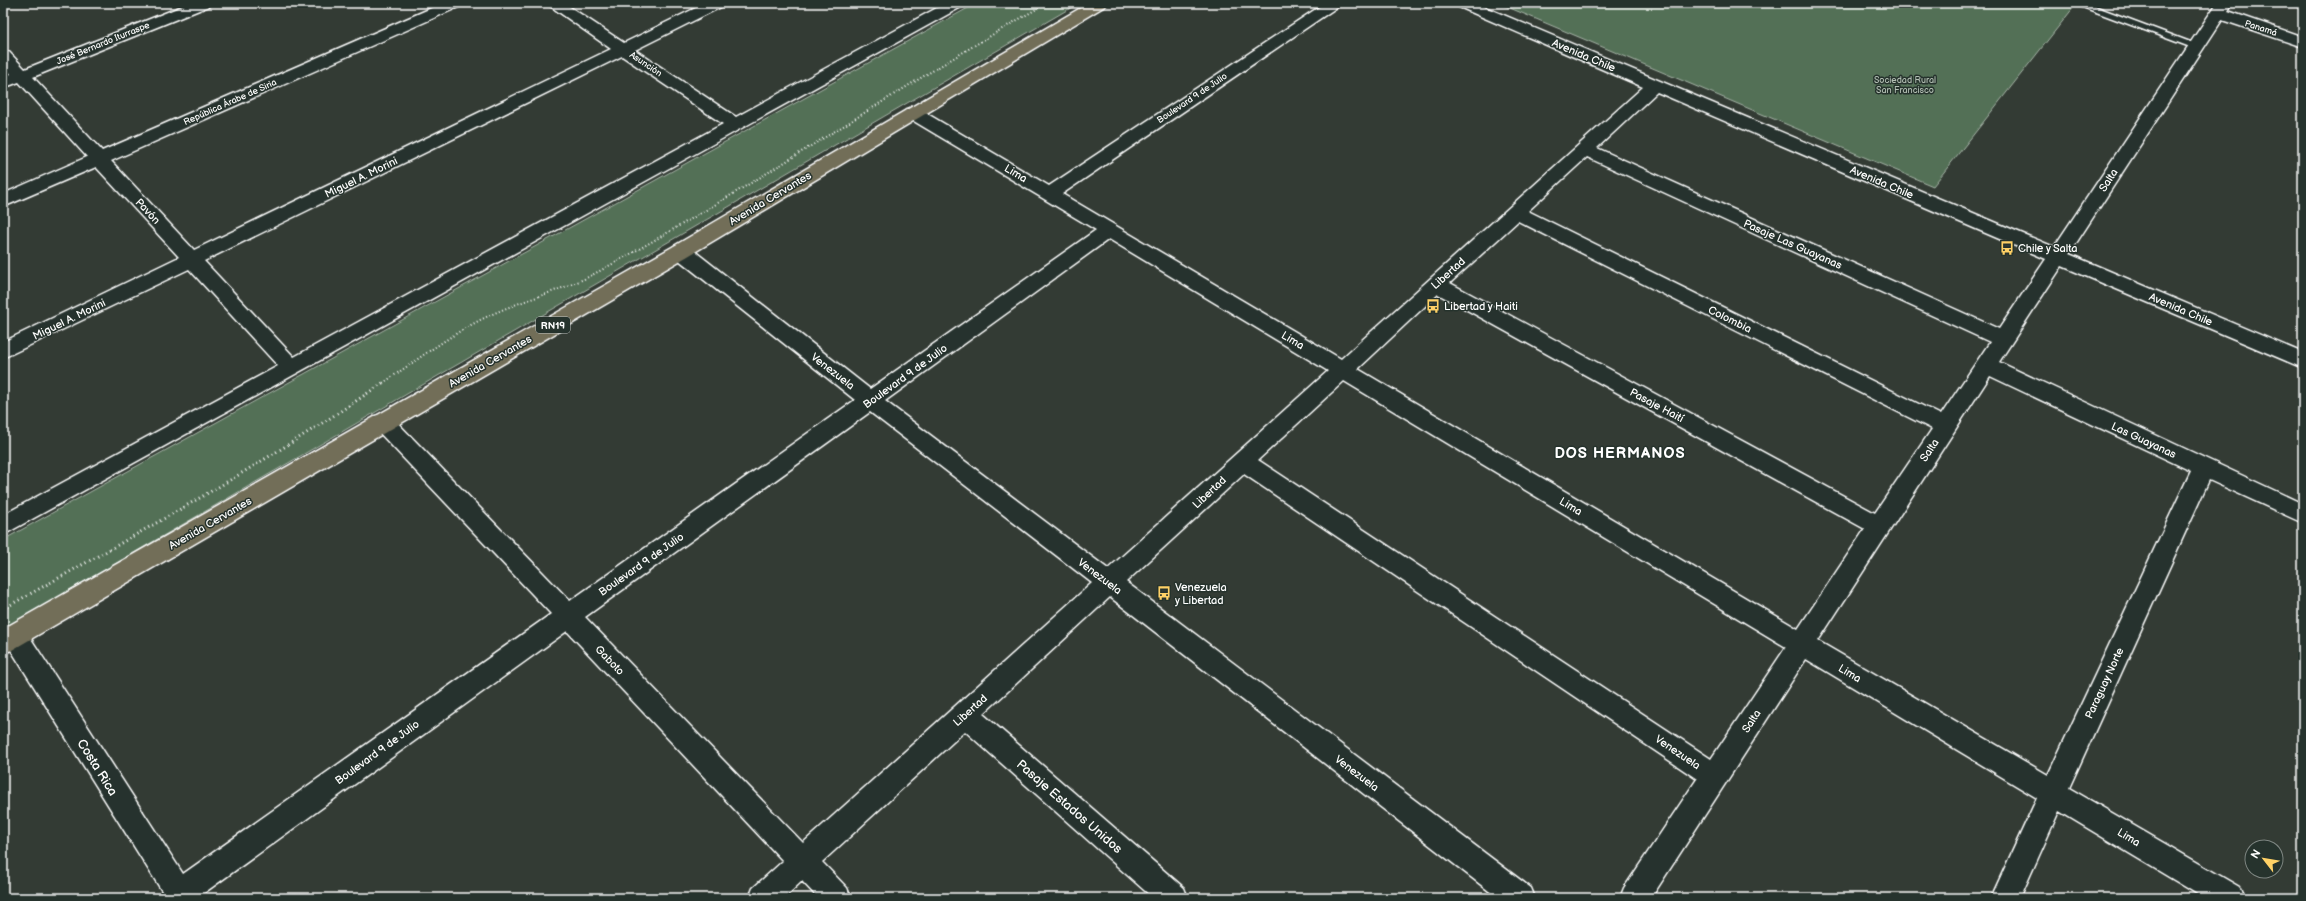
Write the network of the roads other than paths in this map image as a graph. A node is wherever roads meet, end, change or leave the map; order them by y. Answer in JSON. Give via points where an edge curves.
{"nodes":[{"id":1,"x":204,"y":3,"type":"edge"},
{"id":2,"x":456,"y":3,"type":"edge"},
{"id":3,"x":554,"y":3,"type":"edge"},
{"id":4,"x":718,"y":3,"type":"edge"},
{"id":5,"x":958,"y":3,"type":"edge"},
{"id":6,"x":1100,"y":3,"type":"edge"},
{"id":7,"x":1335,"y":3,"type":"edge"},
{"id":8,"x":1462,"y":3,"type":"edge"},
{"id":9,"x":2077,"y":3,"type":"edge"},
{"id":10,"x":2222,"y":8,"type":"edge"},
{"id":11,"x":2303,"y":42,"type":"edge"},
{"id":12,"x":2196,"y":46,"type":"junction"},
{"id":13,"x":624,"y":49,"type":"junction"},
{"id":14,"x":3,"y":55,"type":"edge"},
{"id":15,"x":22,"y":75,"type":"junction"},
{"id":16,"x":3,"y":83,"type":"edge"},
{"id":17,"x":1655,"y":85,"type":"junction"},
{"id":18,"x":913,"y":112,"type":"junction"},
{"id":19,"x":736,"y":125,"type":"junction"},
{"id":20,"x":1584,"y":149,"type":"junction"},
{"id":21,"x":99,"y":159,"type":"junction"},
{"id":22,"x":1049,"y":194,"type":"junction"},
{"id":23,"x":3,"y":201,"type":"edge"},
{"id":24,"x":1514,"y":212,"type":"junction"},
{"id":25,"x":1109,"y":230,"type":"junction"},
{"id":26,"x":681,"y":251,"type":"junction"},
{"id":27,"x":2057,"y":257,"type":"junction"},
{"id":28,"x":192,"y":260,"type":"junction"},
{"id":29,"x":1435,"y":284,"type":"junction"},
{"id":30,"x":2003,"y":339,"type":"junction"},
{"id":31,"x":3,"y":351,"type":"edge"},
{"id":32,"x":2303,"y":361,"type":"edge"},
{"id":33,"x":1986,"y":365,"type":"junction"},
{"id":34,"x":292,"y":368,"type":"junction"},
{"id":35,"x":1342,"y":369,"type":"junction"},
{"id":36,"x":871,"y":401,"type":"junction"},
{"id":37,"x":383,"y":422,"type":"junction"},
{"id":38,"x":1945,"y":426,"type":"junction"},
{"id":39,"x":1242,"y":461,"type":"junction"},
{"id":40,"x":2203,"y":468,"type":"junction"},
{"id":41,"x":2303,"y":514,"type":"edge"},
{"id":42,"x":3,"y":526,"type":"edge"},
{"id":43,"x":1880,"y":526,"type":"junction"},
{"id":44,"x":1110,"y":584,"type":"junction"},
{"id":45,"x":567,"y":616,"type":"junction"},
{"id":46,"x":9,"y":639,"type":"edge"},
{"id":47,"x":1802,"y":644,"type":"junction"},
{"id":48,"x":965,"y":714,"type":"junction"},
{"id":49,"x":1714,"y":776,"type":"junction"},
{"id":50,"x":2054,"y":793,"type":"junction"},
{"id":51,"x":803,"y":862,"type":"junction"},
{"id":52,"x":178,"y":897,"type":"edge"},
{"id":53,"x":763,"y":898,"type":"edge"},
{"id":54,"x":837,"y":898,"type":"edge"},
{"id":55,"x":1174,"y":898,"type":"edge"},
{"id":56,"x":1521,"y":898,"type":"edge"},
{"id":57,"x":1634,"y":898,"type":"edge"},
{"id":58,"x":2005,"y":898,"type":"edge"},
{"id":59,"x":2231,"y":898,"type":"edge"}],
"edges":[{"from":1,"to":15,"type":"street","name":"José Bernardo Iturraspe"},
{"from":2,"to":21,"type":"street","name":"República Árabe de Siria"},
{"from":3,"to":13,"type":"street","name":"Asunción"},
{"from":4,"to":13,"type":"street","name":"Miguel A. Morini"},
{"from":5,"to":19,"type":"street"},
{"from":6,"to":18,"type":"main road","name":"Avenida Cervantes","number":"RN19"},
{"from":7,"to":22,"type":"street","name":"Boulevard 9 de Julio"},
{"from":8,"to":17,"type":"street","name":"Avenida Chile"},
{"from":9,"to":12,"type":"lane"},
{"from":10,"to":11,"type":"street","name":"Panamá"},
{"from":10,"to":12,"type":"street","name":"Salta"},
{"from":12,"to":27,"type":"street","name":"Salta"},
{"from":13,"to":19,"type":"street","name":"Asunción"},
{"from":13,"to":28,"type":"street","name":"Miguel A. Morini"},
{"from":14,"to":15,"type":"street","name":"Pavón"},
{"from":15,"to":16,"type":"street","name":"José Bernardo Iturraspe"},
{"from":15,"to":21,"type":"street","name":"Pavón"},
{"from":17,"to":20,"type":"street","name":"Libertad"},
{"from":17,"to":27,"type":"street","name":"Avenida Chile"},
{"from":18,"to":22,"type":"street","name":"Lima"},
{"from":18,"to":26,"type":"main road","name":"Avenida Cervantes","number":"RN19"},
{"from":19,"to":34,"type":"street"},
{"from":20,"to":24,"type":"street","name":"Libertad"},
{"from":20,"to":30,"type":"street","name":"Pasaje Las Guayanas"},
{"from":21,"to":23,"type":"street","name":"República Árabe de Siria"},
{"from":21,"to":28,"type":"street","name":"Pavón"},
{"from":22,"to":25,"type":"street","name":"Lima"},
{"from":24,"to":29,"type":"street","name":"Libertad"},
{"from":24,"to":38,"type":"street","name":"Colombia"},
{"from":25,"to":35,"type":"street","name":"Lima"},
{"from":25,"to":36,"type":"street","name":"Boulevard 9 de Julio"},
{"from":26,"to":36,"type":"street","name":"Venezuela"},
{"from":26,"to":37,"type":"main road","name":"Avenida Cervantes","number":"RN19"},
{"from":27,"to":30,"type":"street","name":"Salta"},
{"from":27,"to":32,"type":"street","name":"Avenida Chile"},
{"from":28,"to":31,"type":"street","name":"Miguel A. Morini"},
{"from":28,"to":34,"type":"street","name":"Pavón"},
{"from":29,"to":35,"type":"street","name":"Libertad"},
{"from":29,"to":43,"type":"street","name":"Pasaje Haití"},
{"from":30,"to":33,"type":"street","name":"Salta"},
{"from":33,"to":38,"type":"street","name":"Salta"},
{"from":33,"to":40,"type":"street","name":"Las Guayanas"},
{"from":34,"to":42,"type":"street"},
{"from":35,"to":39,"type":"street","name":"Libertad"},
{"from":35,"to":47,"type":"street","name":"Lima"},
{"from":36,"to":44,"type":"street","name":"Venezuela"},
{"from":36,"to":45,"type":"street","name":"Boulevard 9 de Julio"},
{"from":37,"to":45,"type":"street","name":"Gaboto"},
{"from":37,"to":46,"type":"main road","name":"Avenida Cervantes","number":"RN19"},
{"from":38,"to":43,"type":"street","name":"Salta"},
{"from":39,"to":44,"type":"street","name":"Libertad"},
{"from":39,"to":49,"type":"street","name":"Venezuela"},
{"from":40,"to":41,"type":"street","name":"Las Guayanas"},
{"from":40,"to":50,"type":"street","name":"Paraguay Norte"},
{"from":43,"to":47,"type":"street","name":"Salta"},
{"from":44,"to":48,"type":"street","name":"Libertad"},
{"from":44,"to":56,"type":"street","name":"Venezuela"},
{"from":45,"to":51,"type":"street","name":"Gaboto"},
{"from":45,"to":52,"type":"street","name":"Boulevard 9 de Julio"},
{"from":46,"to":52,"type":"street","name":"Costa Rica"},
{"from":47,"to":49,"type":"street","name":"Salta"},
{"from":47,"to":50,"type":"street","name":"Lima"},
{"from":48,"to":51,"type":"street","name":"Libertad"},
{"from":48,"to":55,"type":"street","name":"Pasaje Estados Unidos"},
{"from":49,"to":57,"type":"street","name":"Salta"},
{"from":50,"to":58,"type":"street","name":"Paraguay Norte"},
{"from":50,"to":59,"type":"street","name":"Lima"},
{"from":51,"to":53,"type":"street","name":"Libertad"},
{"from":51,"to":54,"type":"street","name":"Gaboto"}]}
